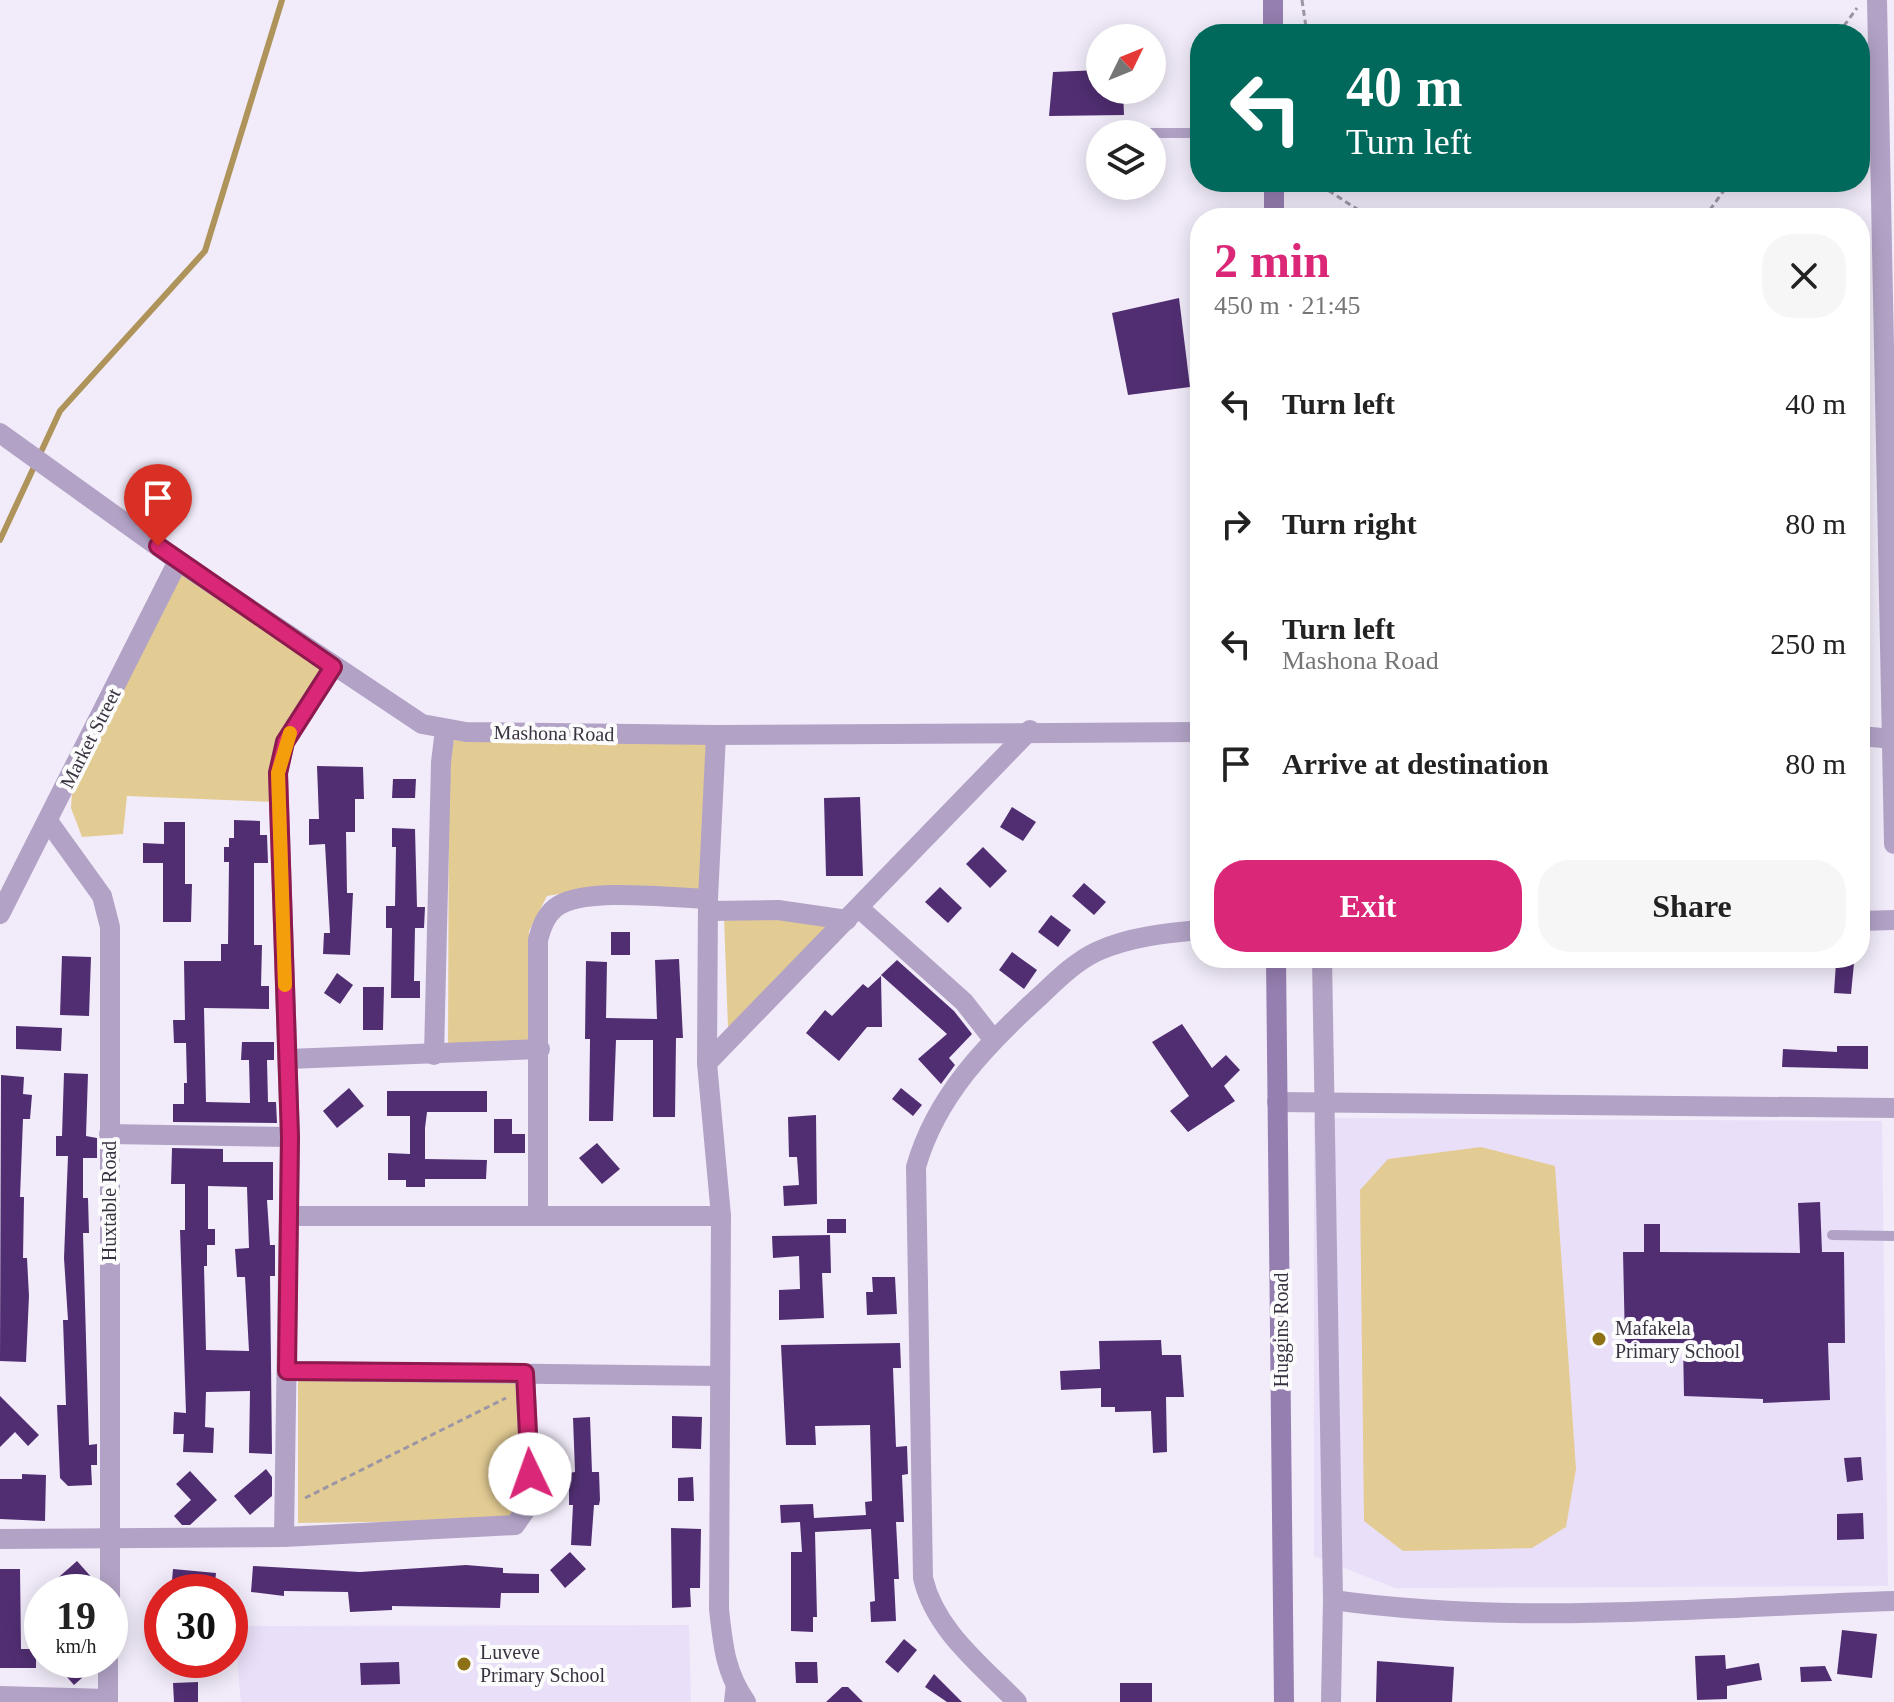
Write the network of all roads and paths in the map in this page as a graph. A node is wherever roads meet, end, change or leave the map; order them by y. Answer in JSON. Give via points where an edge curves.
{"nodes":[{"id":1,"x":1273,"y":0,"type":"edge"},
{"id":2,"x":1302,"y":0,"type":"edge"},
{"id":3,"x":1862,"y":0,"type":"edge"},
{"id":4,"x":1877,"y":0,"type":"edge"},
{"id":5,"x":1273,"y":24,"type":"edge"},
{"id":6,"x":1306,"y":24,"type":"edge"},
{"id":7,"x":1845,"y":24,"type":"edge"},
{"id":8,"x":1166,"y":133,"type":"edge"},
{"id":9,"x":1190,"y":133,"type":"edge"},
{"id":10,"x":1331,"y":192,"type":"edge"},
{"id":11,"x":1355,"y":208,"type":"edge"},
{"id":12,"x":0,"y":433,"type":"edge"},
{"id":13,"x":178,"y":561,"type":"junction"},
{"id":14,"x":333,"y":667,"type":"junction"},
{"id":15,"x":445,"y":730,"type":"junction"},
{"id":16,"x":1030,"y":730,"type":"junction"},
{"id":17,"x":1190,"y":732,"type":"edge"},
{"id":18,"x":716,"y":735,"type":"junction"},
{"id":19,"x":1870,"y":737,"type":"edge"},
{"id":20,"x":1893,"y":739,"type":"edge"},
{"id":21,"x":48,"y":821,"type":"junction"},
{"id":22,"x":1894,"y":844,"type":"edge"},
{"id":23,"x":708,"y":905,"type":"junction"},
{"id":24,"x":0,"y":914,"type":"edge"},
{"id":25,"x":853,"y":914,"type":"junction"},
{"id":26,"x":1894,"y":920,"type":"edge"},
{"id":27,"x":1870,"y":921,"type":"edge"},
{"id":28,"x":1190,"y":932,"type":"edge"},
{"id":29,"x":1276,"y":968,"type":"edge"},
{"id":30,"x":1322,"y":968,"type":"edge"},
{"id":31,"x":993,"y":1039,"type":"junction"},
{"id":32,"x":540,"y":1049,"type":"junction"},
{"id":33,"x":434,"y":1055,"type":"junction"},
{"id":34,"x":288,"y":1059,"type":"junction"},
{"id":35,"x":707,"y":1063,"type":"junction"},
{"id":36,"x":1277,"y":1102,"type":"junction"},
{"id":37,"x":1327,"y":1102,"type":"junction"},
{"id":38,"x":1894,"y":1108,"type":"edge"},
{"id":39,"x":109,"y":1134,"type":"junction"},
{"id":40,"x":290,"y":1137,"type":"junction"},
{"id":41,"x":290,"y":1216,"type":"junction"},
{"id":42,"x":538,"y":1216,"type":"junction"},
{"id":43,"x":721,"y":1216,"type":"junction"},
{"id":44,"x":1832,"y":1235,"type":"dead end"},
{"id":45,"x":1894,"y":1236,"type":"edge"},
{"id":46,"x":287,"y":1371,"type":"junction"},
{"id":47,"x":720,"y":1376,"type":"junction"},
{"id":48,"x":525,"y":1381,"type":"junction"},
{"id":49,"x":284,"y":1509,"type":"junction"},
{"id":50,"x":112,"y":1537,"type":"junction"},
{"id":51,"x":284,"y":1537,"type":"junction"},
{"id":52,"x":0,"y":1539,"type":"edge"},
{"id":53,"x":111,"y":1574,"type":"edge"},
{"id":54,"x":1333,"y":1600,"type":"junction"},
{"id":55,"x":1894,"y":1601,"type":"edge"},
{"id":56,"x":108,"y":1678,"type":"edge"},
{"id":57,"x":731,"y":1681,"type":"junction"},
{"id":58,"x":0,"y":1696,"type":"edge"},
{"id":59,"x":108,"y":1700,"type":"edge"},
{"id":60,"x":729,"y":1702,"type":"edge"},
{"id":61,"x":746,"y":1702,"type":"edge"},
{"id":62,"x":1017,"y":1702,"type":"edge"},
{"id":63,"x":1284,"y":1702,"type":"edge"},
{"id":64,"x":1331,"y":1702,"type":"edge"}],
"edges":[{"from":1,"to":5,"type":"street"},
{"from":2,"to":6,"type":"path"},
{"from":3,"to":7,"type":"path"},
{"from":4,"to":20,"type":"street"},
{"from":8,"to":9,"type":"lane"},
{"from":10,"to":11,"type":"path"},
{"from":12,"to":13,"type":"street","name":"Mashona Road"},
{"from":13,"to":14,"type":"street","name":"Mashona Road"},
{"from":13,"to":21,"type":"street","name":"Market Street"},
{"from":14,"to":15,"type":"street","name":"Mashona Road","via":[[405,716]]},
{"from":14,"to":34,"type":"street","via":[[285,742],[278,773]]},
{"from":15,"to":18,"type":"street","name":"Mashona Road"},
{"from":15,"to":33,"type":"street"},
{"from":16,"to":17,"type":"street","name":"Mashona Road"},
{"from":16,"to":18,"type":"street","name":"Mashona Road"},
{"from":16,"to":25,"type":"street"},
{"from":18,"to":23,"type":"street"},
{"from":19,"to":20,"type":"street"},
{"from":20,"to":22,"type":"street"},
{"from":21,"to":24,"type":"street","name":"Market Street"},
{"from":21,"to":39,"type":"street","name":"Huxtable Road","via":[[85,870],[107,913]]},
{"from":23,"to":25,"type":"street"},
{"from":23,"to":32,"type":"street","via":[[595,896],[555,908],[538,940]]},
{"from":23,"to":35,"type":"street"},
{"from":25,"to":31,"type":"street","via":[[964,1002]]},
{"from":25,"to":35,"type":"street"},
{"from":26,"to":27,"type":"street"},
{"from":28,"to":31,"type":"street","via":[[1117,943],[1095,952]]},
{"from":29,"to":36,"type":"street","name":"Huggins Road"},
{"from":30,"to":37,"type":"street"},
{"from":31,"to":62,"type":"street","via":[[943,1103],[916,1167],[923,1578],[941,1622]]},
{"from":32,"to":33,"type":"street"},
{"from":32,"to":42,"type":"street"},
{"from":33,"to":34,"type":"street"},
{"from":34,"to":40,"type":"street"},
{"from":35,"to":43,"type":"street"},
{"from":36,"to":37,"type":"street"},
{"from":36,"to":63,"type":"street","name":"Huggins Road"},
{"from":37,"to":38,"type":"street"},
{"from":37,"to":54,"type":"street"},
{"from":39,"to":40,"type":"street"},
{"from":39,"to":50,"type":"street","name":"Huxtable Road"},
{"from":40,"to":41,"type":"street"},
{"from":41,"to":42,"type":"street"},
{"from":41,"to":46,"type":"street"},
{"from":42,"to":43,"type":"street"},
{"from":43,"to":47,"type":"street"},
{"from":44,"to":45,"type":"lane"},
{"from":46,"to":48,"type":"street"},
{"from":46,"to":49,"type":"street"},
{"from":47,"to":48,"type":"street"},
{"from":47,"to":57,"type":"street","via":[[719,1609]]},
{"from":48,"to":49,"type":"path"},
{"from":48,"to":51,"type":"street","via":[[531,1502],[515,1525]]},
{"from":49,"to":51,"type":"street"},
{"from":50,"to":51,"type":"street"},
{"from":50,"to":52,"type":"street"},
{"from":50,"to":53,"type":"street","name":"Huxtable Road"},
{"from":54,"to":55,"type":"street","via":[[1508,1613]]},
{"from":54,"to":64,"type":"street"},
{"from":56,"to":59,"type":"street"},
{"from":57,"to":60,"type":"lane"},
{"from":57,"to":61,"type":"street"},
{"from":58,"to":59,"type":"street"}]}
